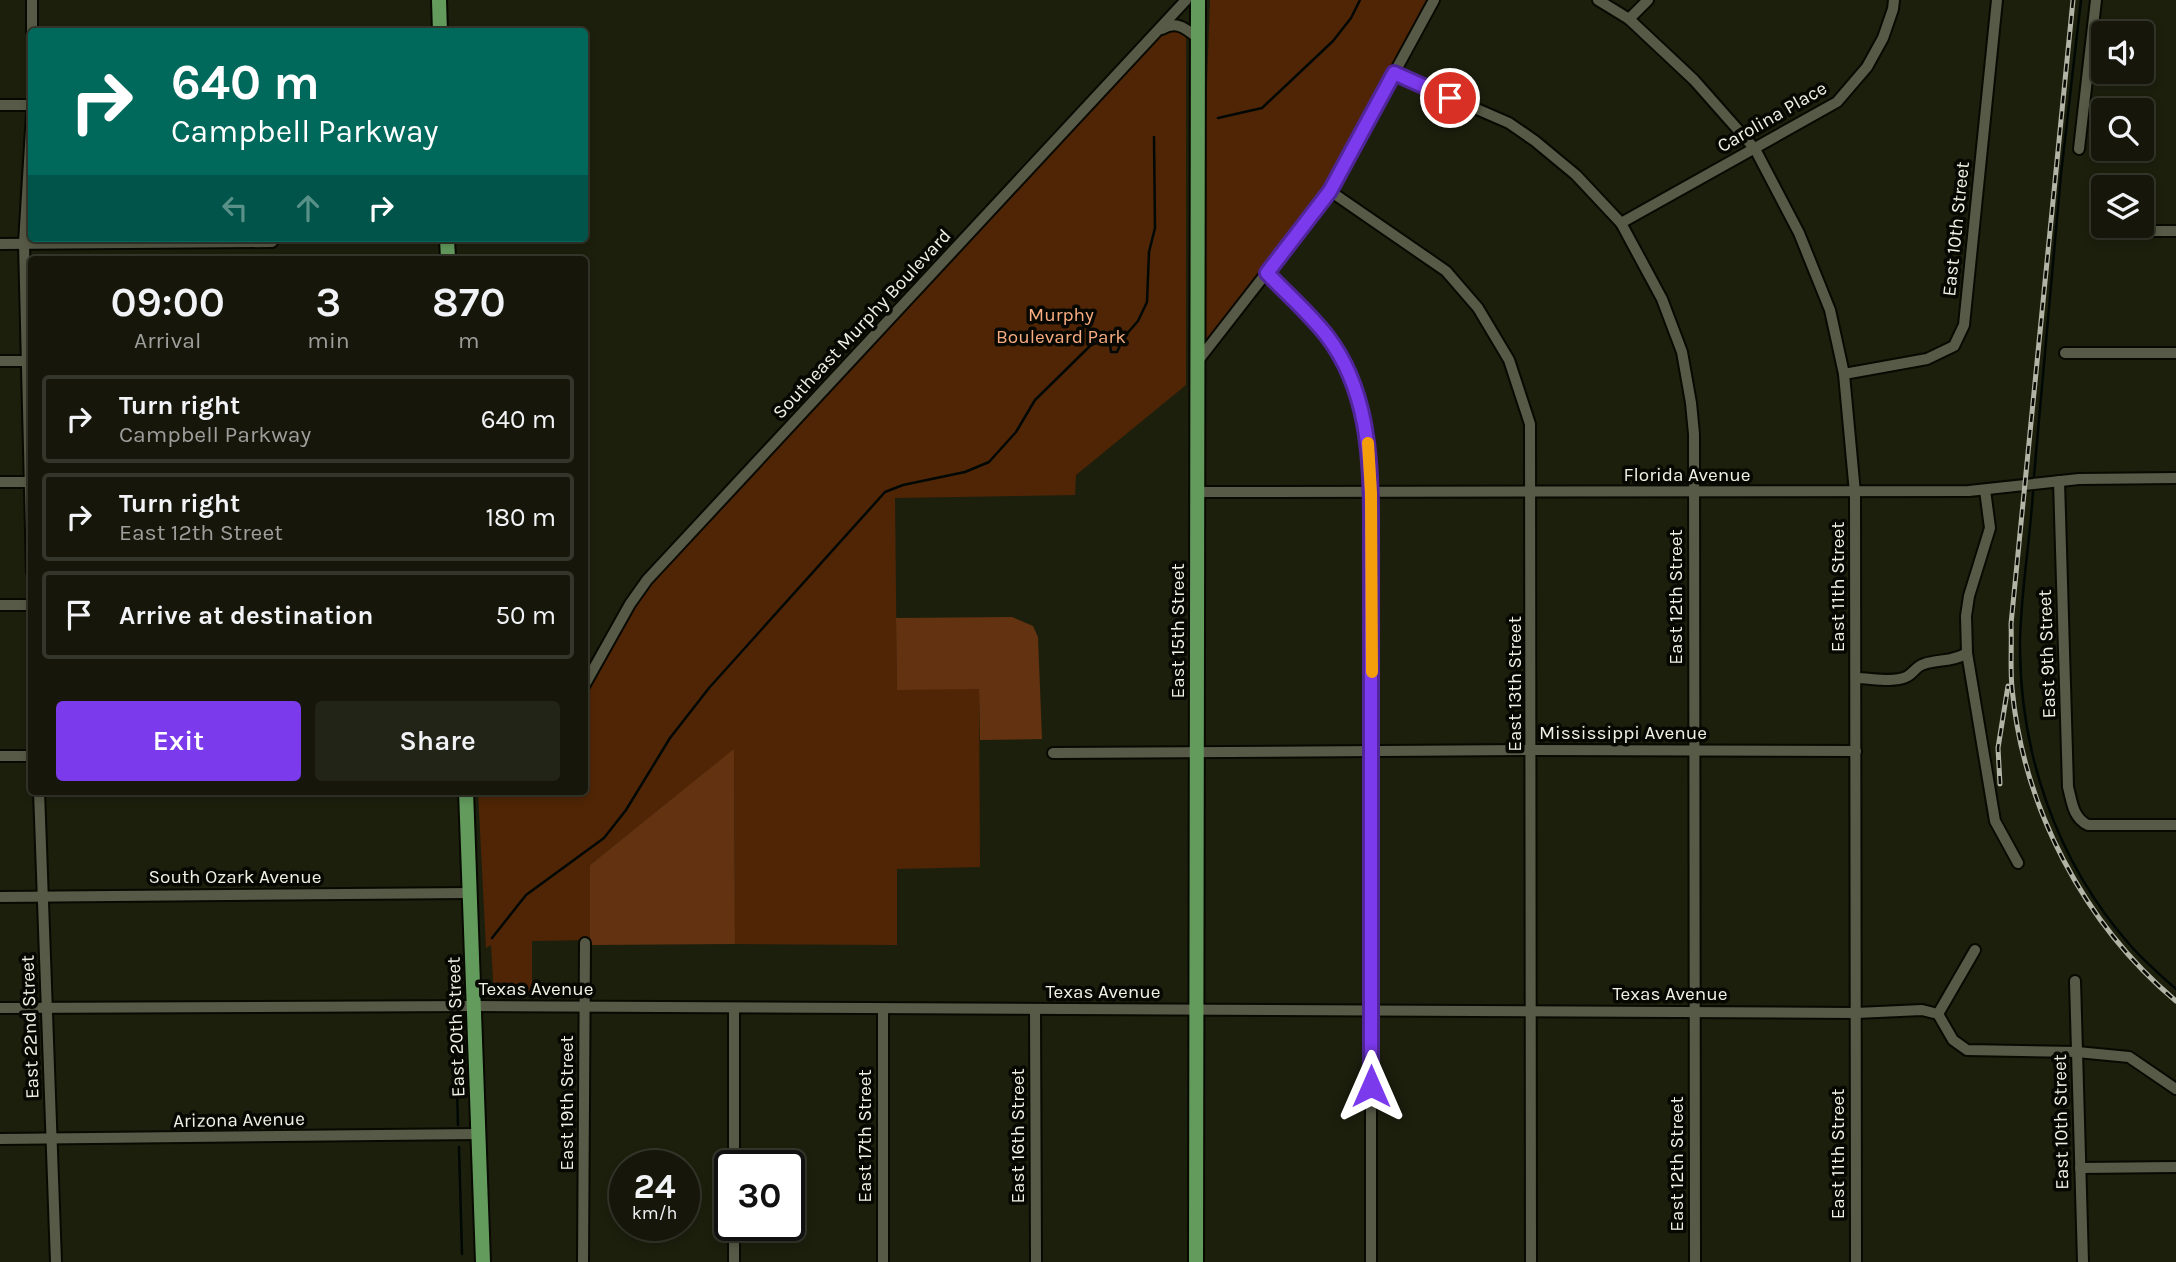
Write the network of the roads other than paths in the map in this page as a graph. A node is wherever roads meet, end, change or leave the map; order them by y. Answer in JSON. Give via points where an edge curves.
{"nodes":[{"id":1,"x":32,"y":0,"type":"edge"},
{"id":2,"x":439,"y":0,"type":"edge"},
{"id":3,"x":1186,"y":0,"type":"edge"},
{"id":4,"x":1198,"y":0,"type":"edge"},
{"id":5,"x":1434,"y":0,"type":"edge"},
{"id":6,"x":1598,"y":0,"type":"edge"},
{"id":7,"x":1647,"y":0,"type":"edge"},
{"id":8,"x":1894,"y":0,"type":"edge"},
{"id":9,"x":1997,"y":0,"type":"edge"},
{"id":10,"x":2096,"y":0,"type":"edge"},
{"id":11,"x":1629,"y":19,"type":"junction"},
{"id":12,"x":32,"y":28,"type":"edge"},
{"id":13,"x":440,"y":28,"type":"edge"},
{"id":14,"x":1157,"y":32,"type":"junction"},
{"id":15,"x":1198,"y":38,"type":"junction"},
{"id":16,"x":1394,"y":73,"type":"junction"},
{"id":17,"x":0,"y":105,"type":"edge"},
{"id":18,"x":28,"y":105,"type":"edge"},
{"id":19,"x":1755,"y":149,"type":"junction"},
{"id":20,"x":2078,"y":149,"type":"dead end"},
{"id":21,"x":28,"y":178,"type":"edge"},
{"id":22,"x":1330,"y":191,"type":"junction"},
{"id":23,"x":1621,"y":223,"type":"junction"},
{"id":24,"x":2154,"y":230,"type":"edge"},
{"id":25,"x":2176,"y":230,"type":"edge"},
{"id":26,"x":272,"y":242,"type":"dead end"},
{"id":27,"x":24,"y":243,"type":"junction"},
{"id":28,"x":0,"y":244,"type":"edge"},
{"id":29,"x":1267,"y":273,"type":"junction"},
{"id":30,"x":2066,"y":353,"type":"dead end"},
{"id":31,"x":2176,"y":353,"type":"edge"},
{"id":32,"x":0,"y":361,"type":"edge"},
{"id":33,"x":28,"y":361,"type":"edge"},
{"id":34,"x":1197,"y":362,"type":"junction"},
{"id":35,"x":1844,"y":373,"type":"junction"},
{"id":36,"x":2176,"y":478,"type":"edge"},
{"id":37,"x":2059,"y":481,"type":"junction"},
{"id":38,"x":0,"y":482,"type":"edge"},
{"id":39,"x":28,"y":482,"type":"edge"},
{"id":40,"x":1984,"y":489,"type":"junction"},
{"id":41,"x":1197,"y":492,"type":"junction"},
{"id":42,"x":1371,"y":493,"type":"junction"},
{"id":43,"x":1532,"y":493,"type":"junction"},
{"id":44,"x":1693,"y":493,"type":"junction"},
{"id":45,"x":1855,"y":493,"type":"junction"},
{"id":46,"x":0,"y":605,"type":"edge"},
{"id":47,"x":28,"y":605,"type":"edge"},
{"id":48,"x":1966,"y":653,"type":"junction"},
{"id":49,"x":1856,"y":678,"type":"junction"},
{"id":50,"x":588,"y":679,"type":"edge"},
{"id":51,"x":1532,"y":750,"type":"junction"},
{"id":52,"x":1694,"y":750,"type":"junction"},
{"id":53,"x":1197,"y":751,"type":"junction"},
{"id":54,"x":1372,"y":751,"type":"junction"},
{"id":55,"x":1856,"y":751,"type":"junction"},
{"id":56,"x":1053,"y":753,"type":"dead end"},
{"id":57,"x":0,"y":756,"type":"edge"},
{"id":58,"x":28,"y":756,"type":"edge"},
{"id":59,"x":39,"y":795,"type":"edge"},
{"id":60,"x":466,"y":795,"type":"edge"},
{"id":61,"x":2176,"y":825,"type":"edge"},
{"id":62,"x":2018,"y":863,"type":"dead end"},
{"id":63,"x":470,"y":893,"type":"junction"},
{"id":64,"x":0,"y":897,"type":"edge"},
{"id":65,"x":43,"y":897,"type":"junction"},
{"id":66,"x":585,"y":943,"type":"dead end"},
{"id":67,"x":1975,"y":950,"type":"dead end"},
{"id":68,"x":2075,"y":981,"type":"dead end"},
{"id":69,"x":475,"y":1006,"type":"junction"},
{"id":70,"x":585,"y":1006,"type":"junction"},
{"id":71,"x":0,"y":1008,"type":"edge"},
{"id":72,"x":47,"y":1008,"type":"junction"},
{"id":73,"x":734,"y":1008,"type":"junction"},
{"id":74,"x":883,"y":1009,"type":"junction"},
{"id":75,"x":1035,"y":1009,"type":"junction"},
{"id":76,"x":1196,"y":1010,"type":"junction"},
{"id":77,"x":1371,"y":1010,"type":"junction"},
{"id":78,"x":1532,"y":1011,"type":"junction"},
{"id":79,"x":1694,"y":1011,"type":"junction"},
{"id":80,"x":1856,"y":1013,"type":"junction"},
{"id":81,"x":1938,"y":1014,"type":"junction"},
{"id":82,"x":2077,"y":1052,"type":"junction"},
{"id":83,"x":2176,"y":1089,"type":"edge"},
{"id":84,"x":480,"y":1134,"type":"junction"},
{"id":85,"x":0,"y":1139,"type":"edge"},
{"id":86,"x":52,"y":1139,"type":"junction"},
{"id":87,"x":734,"y":1150,"type":"edge"},
{"id":88,"x":2176,"y":1167,"type":"edge"},
{"id":89,"x":2080,"y":1168,"type":"junction"},
{"id":90,"x":734,"y":1241,"type":"edge"},
{"id":91,"x":56,"y":1262,"type":"edge"},
{"id":92,"x":483,"y":1262,"type":"edge"},
{"id":93,"x":583,"y":1262,"type":"edge"},
{"id":94,"x":734,"y":1262,"type":"edge"},
{"id":95,"x":883,"y":1262,"type":"edge"},
{"id":96,"x":1036,"y":1262,"type":"edge"},
{"id":97,"x":1196,"y":1262,"type":"edge"},
{"id":98,"x":1371,"y":1262,"type":"edge"},
{"id":99,"x":1531,"y":1262,"type":"edge"},
{"id":100,"x":1695,"y":1262,"type":"edge"},
{"id":101,"x":1856,"y":1262,"type":"edge"},
{"id":102,"x":2082,"y":1262,"type":"edge"}],
"edges":[{"from":1,"to":12,"type":"street"},
{"from":2,"to":13,"type":"main road"},
{"from":3,"to":14,"type":"street","name":"Southeast Murphy Boulevard"},
{"from":4,"to":15,"type":"main road","name":"East 15th Street"},
{"from":5,"to":16,"type":"street"},
{"from":6,"to":11,"type":"street","name":"East 11th Street"},
{"from":7,"to":11,"type":"street"},
{"from":8,"to":19,"type":"street","name":"Carolina Place","via":[[1883,38],[1867,68],[1837,102]]},
{"from":9,"to":35,"type":"street","name":"East 10th Street","via":[[1964,325],[1954,346],[1927,359]]},
{"from":10,"to":20,"type":"street"},
{"from":11,"to":19,"type":"street","name":"East 11th Street","via":[[1694,80]]},
{"from":14,"to":15,"type":"street","via":[[1179,25]]},
{"from":14,"to":50,"type":"street","name":"Southeast Murphy Boulevard","via":[[647,580]]},
{"from":15,"to":34,"type":"main road","name":"East 15th Street"},
{"from":16,"to":22,"type":"street"},
{"from":16,"to":23,"type":"street","name":"East 12th Street","via":[[1509,123],[1576,175]]},
{"from":17,"to":18,"type":"street"},
{"from":19,"to":23,"type":"street","name":"Carolina Place"},
{"from":19,"to":35,"type":"street","name":"East 11th Street","via":[[1799,233],[1830,310]]},
{"from":21,"to":27,"type":"street"},
{"from":22,"to":29,"type":"street"},
{"from":22,"to":43,"type":"street","name":"East 13th Street","via":[[1446,271],[1478,308],[1509,360],[1531,424]]},
{"from":23,"to":44,"type":"street","name":"East 12th Street","via":[[1662,299],[1682,352],[1692,413]]},
{"from":24,"to":25,"type":"street"},
{"from":26,"to":27,"type":"street"},
{"from":27,"to":28,"type":"street"},
{"from":27,"to":33,"type":"street"},
{"from":29,"to":34,"type":"street"},
{"from":29,"to":42,"type":"street","via":[[1328,337],[1352,382],[1368,433]]},
{"from":30,"to":31,"type":"street"},
{"from":32,"to":33,"type":"street"},
{"from":34,"to":41,"type":"main road","name":"East 15th Street"},
{"from":35,"to":45,"type":"street","name":"East 11th Street"},
{"from":36,"to":37,"type":"street","name":"Florida Avenue"},
{"from":37,"to":40,"type":"street","name":"Florida Avenue"},
{"from":37,"to":61,"type":"street","name":"East 9th Street","via":[[2068,787],[2073,807],[2079,820],[2088,825]]},
{"from":38,"to":39,"type":"street"},
{"from":40,"to":45,"type":"street","name":"Florida Avenue"},
{"from":40,"to":48,"type":"street","via":[[1990,528],[1969,596]]},
{"from":41,"to":42,"type":"street","name":"Florida Avenue"},
{"from":41,"to":53,"type":"main road","name":"East 15th Street"},
{"from":42,"to":43,"type":"street","name":"Florida Avenue"},
{"from":42,"to":54,"type":"street"},
{"from":43,"to":44,"type":"street","name":"Florida Avenue"},
{"from":43,"to":51,"type":"street","name":"East 13th Street"},
{"from":44,"to":45,"type":"street","name":"Florida Avenue"},
{"from":44,"to":52,"type":"street","name":"East 12th Street"},
{"from":45,"to":49,"type":"street","name":"East 11th Street"},
{"from":46,"to":47,"type":"street"},
{"from":48,"to":49,"type":"street","via":[[1955,660],[1923,664],[1899,679]]},
{"from":48,"to":62,"type":"street","via":[[1995,821]]},
{"from":49,"to":55,"type":"street","name":"East 11th Street"},
{"from":51,"to":52,"type":"street","name":"Mississippi Avenue"},
{"from":51,"to":54,"type":"street","name":"Mississippi Avenue"},
{"from":51,"to":78,"type":"street","name":"East 13th Street"},
{"from":52,"to":55,"type":"street","name":"Mississippi Avenue"},
{"from":52,"to":79,"type":"street","name":"East 12th Street"},
{"from":53,"to":54,"type":"street","name":"Mississippi Avenue"},
{"from":53,"to":56,"type":"street","name":"Mississippi Avenue"},
{"from":53,"to":76,"type":"main road","name":"East 15th Street"},
{"from":54,"to":77,"type":"street"},
{"from":55,"to":80,"type":"street","name":"East 11th Street"},
{"from":57,"to":58,"type":"street"},
{"from":59,"to":65,"type":"street","name":"East 22nd Street"},
{"from":60,"to":63,"type":"main road","name":"East 20th Street"},
{"from":63,"to":65,"type":"street","name":"South Ozark Avenue"},
{"from":63,"to":69,"type":"main road","name":"East 20th Street"},
{"from":64,"to":65,"type":"street","name":"South Ozark Avenue"},
{"from":65,"to":72,"type":"street","name":"East 22nd Street"},
{"from":66,"to":70,"type":"street","name":"East 19th Street"},
{"from":67,"to":81,"type":"street"},
{"from":68,"to":82,"type":"street","name":"East 10th Street"},
{"from":69,"to":70,"type":"street","name":"Texas Avenue"},
{"from":69,"to":72,"type":"street","name":"Texas Avenue"},
{"from":69,"to":84,"type":"main road","name":"East 20th Street"},
{"from":70,"to":73,"type":"street","name":"Texas Avenue"},
{"from":70,"to":93,"type":"street","name":"East 19th Street"},
{"from":71,"to":72,"type":"street","name":"Texas Avenue"},
{"from":72,"to":86,"type":"street","name":"East 22nd Street"},
{"from":73,"to":74,"type":"street","name":"Texas Avenue"},
{"from":73,"to":87,"type":"street"},
{"from":74,"to":75,"type":"street","name":"Texas Avenue"},
{"from":74,"to":95,"type":"street","name":"East 17th Street"},
{"from":75,"to":76,"type":"street","name":"Texas Avenue"},
{"from":75,"to":96,"type":"street","name":"East 16th Street"},
{"from":76,"to":77,"type":"street","name":"Texas Avenue"},
{"from":76,"to":97,"type":"main road","name":"East 15th Street"},
{"from":77,"to":78,"type":"street","name":"Texas Avenue"},
{"from":77,"to":98,"type":"street"},
{"from":78,"to":79,"type":"street","name":"Texas Avenue"},
{"from":78,"to":99,"type":"street","name":"East 13th Street"},
{"from":79,"to":80,"type":"street","name":"Texas Avenue"},
{"from":79,"to":100,"type":"street","name":"East 12th Street"},
{"from":80,"to":81,"type":"street","name":"Texas Avenue","via":[[1922,1010]]},
{"from":80,"to":101,"type":"street","name":"East 11th Street"},
{"from":81,"to":82,"type":"street","via":[[1952,1040],[1967,1050]]},
{"from":82,"to":83,"type":"street","via":[[2129,1057]]},
{"from":82,"to":89,"type":"street","name":"East 10th Street"},
{"from":84,"to":86,"type":"street","name":"Arizona Avenue"},
{"from":84,"to":92,"type":"main road","name":"East 20th Street"},
{"from":85,"to":86,"type":"street","name":"Arizona Avenue"},
{"from":86,"to":91,"type":"street","name":"East 22nd Street"},
{"from":88,"to":89,"type":"street"},
{"from":89,"to":102,"type":"street","name":"East 10th Street"},
{"from":90,"to":94,"type":"street"}]}
